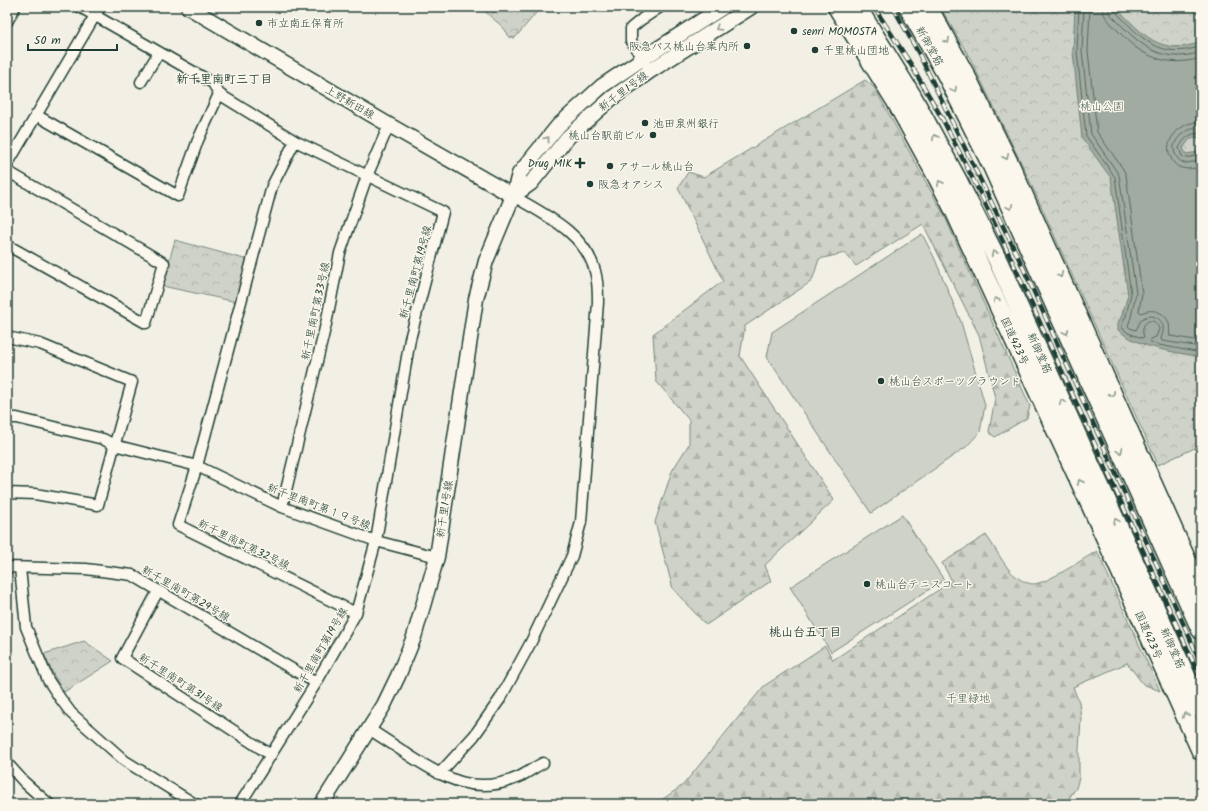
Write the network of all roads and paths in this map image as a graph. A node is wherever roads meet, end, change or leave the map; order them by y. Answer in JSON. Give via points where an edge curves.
{"nodes":[{"id":1,"x":15,"y":7,"type":"edge"},
{"id":2,"x":80,"y":7,"type":"edge"},
{"id":3,"x":188,"y":7,"type":"edge"},
{"id":4,"x":660,"y":7,"type":"edge"},
{"id":5,"x":723,"y":7,"type":"edge"},
{"id":6,"x":751,"y":7,"type":"edge"},
{"id":7,"x":837,"y":7,"type":"edge"},
{"id":8,"x":857,"y":7,"type":"edge"},
{"id":9,"x":908,"y":7,"type":"edge"},
{"id":10,"x":928,"y":7,"type":"edge"},
{"id":11,"x":97,"y":11,"type":"edge"},
{"id":12,"x":7,"y":22,"type":"edge"},
{"id":13,"x":159,"y":52,"type":"junction"},
{"id":14,"x":642,"y":59,"type":"junction"},
{"id":15,"x":650,"y":71,"type":"junction"},
{"id":16,"x":141,"y":82,"type":"dead end"},
{"id":17,"x":219,"y":94,"type":"junction"},
{"id":18,"x":36,"y":116,"type":"junction"},
{"id":19,"x":389,"y":125,"type":"junction"},
{"id":20,"x":295,"y":141,"type":"junction"},
{"id":21,"x":7,"y":165,"type":"edge"},
{"id":22,"x":7,"y":171,"type":"edge"},
{"id":23,"x":367,"y":176,"type":"junction"},
{"id":24,"x":513,"y":196,"type":"junction"},
{"id":25,"x":7,"y":245,"type":"edge"},
{"id":26,"x":7,"y":337,"type":"edge"},
{"id":27,"x":7,"y":418,"type":"edge"},
{"id":28,"x":114,"y":445,"type":"junction"},
{"id":29,"x":197,"y":466,"type":"junction"},
{"id":30,"x":1151,"y":479,"type":"junction"},
{"id":31,"x":7,"y":493,"type":"edge"},
{"id":32,"x":282,"y":507,"type":"junction"},
{"id":33,"x":1092,"y":508,"type":"junction"},
{"id":34,"x":376,"y":541,"type":"junction"},
{"id":35,"x":437,"y":557,"type":"junction"},
{"id":36,"x":7,"y":568,"type":"edge"},
{"id":37,"x":20,"y":568,"type":"junction"},
{"id":38,"x":158,"y":590,"type":"junction"},
{"id":39,"x":1201,"y":592,"type":"edge"},
{"id":40,"x":1192,"y":609,"type":"junction"},
{"id":41,"x":356,"y":613,"type":"junction"},
{"id":42,"x":1162,"y":623,"type":"junction"},
{"id":43,"x":1201,"y":630,"type":"edge"},
{"id":44,"x":316,"y":683,"type":"junction"},
{"id":45,"x":1201,"y":709,"type":"edge"},
{"id":46,"x":369,"y":729,"type":"junction"},
{"id":47,"x":1201,"y":751,"type":"edge"},
{"id":48,"x":271,"y":755,"type":"junction"},
{"id":49,"x":7,"y":763,"type":"edge"},
{"id":50,"x":543,"y":763,"type":"dead end"},
{"id":51,"x":439,"y":774,"type":"junction"},
{"id":52,"x":49,"y":804,"type":"edge"},
{"id":53,"x":195,"y":804,"type":"edge"},
{"id":54,"x":240,"y":804,"type":"edge"},
{"id":55,"x":322,"y":804,"type":"edge"}],
"edges":[{"from":1,"to":12,"type":"street"},
{"from":2,"to":11,"type":"street","name":"新千里南町第19号線"},
{"from":3,"to":19,"type":"street","name":"上野新田線"},
{"from":4,"to":14,"type":"street","via":[[632,28],[631,41]]},
{"from":5,"to":14,"type":"street","name":"新千里1号線"},
{"from":6,"to":15,"type":"street","name":"新千里1号線","one_way":true},
{"from":33,"to":7,"type":"highway","name":"国道423号","one_way":true,"via":[[951,204],[895,100]]},
{"from":42,"to":8,"type":"highway","name":"新御堂筋","one_way":true,"via":[[1032,333],[958,181],[912,96]]},
{"from":9,"to":40,"type":"highway","name":"新御堂筋","one_way":true,"via":[[946,74],[992,166]]},
{"from":10,"to":30,"type":"highway","one_way":true,"via":[[1007,158]]},
{"from":11,"to":13,"type":"street","name":"新千里南町第19号線"},
{"from":11,"to":18,"type":"street"},
{"from":13,"to":16,"type":"street"},
{"from":13,"to":17,"type":"street","name":"新千里南町第19号線","via":[[213,83]]},
{"from":14,"to":15,"type":"street"},
{"from":24,"to":14,"type":"street","name":"新千里1号線","one_way":true,"via":[[519,174],[558,126],[602,86]]},
{"from":15,"to":24,"type":"street","name":"新千里1号線","via":[[612,98],[568,137],[531,183]]},
{"from":17,"to":18,"type":"street","via":[[198,140],[178,196]]},
{"from":17,"to":20,"type":"street","name":"新千里南町第19号線"},
{"from":18,"to":21,"type":"street"},
{"from":19,"to":23,"type":"street","name":"新千里南町第33号線"},
{"from":19,"to":24,"type":"street","name":"上野新田線"},
{"from":20,"to":23,"type":"street","name":"新千里南町第19号線"},
{"from":20,"to":29,"type":"street","via":[[272,186]]},
{"from":22,"to":25,"type":"street","via":[[164,263],[146,323]]},
{"from":23,"to":32,"type":"street","name":"新千里南町第33号線","via":[[340,253],[326,324]]},
{"from":23,"to":34,"type":"street","name":"新千里南町第19号線","via":[[443,212],[410,339]]},
{"from":24,"to":35,"type":"street","name":"新千里1号線","via":[[486,260],[476,299]]},
{"from":24,"to":51,"type":"street","via":[[574,236],[592,262],[597,279],[598,302],[581,522],[572,556],[531,642],[500,699],[474,736]]},
{"from":26,"to":28,"type":"street","via":[[40,344],[132,382]]},
{"from":27,"to":28,"type":"street","name":"新千里南町第１９号線","via":[[17,418],[103,439]]},
{"from":28,"to":29,"type":"street","name":"新千里南町第１９号線"},
{"from":28,"to":31,"type":"street","via":[[98,506],[35,494]]},
{"from":29,"to":32,"type":"street","name":"新千里南町第１９号線"},
{"from":29,"to":41,"type":"street","name":"新千里南町第32号線","via":[[178,525]]},
{"from":30,"to":39,"type":"highway"},
{"from":30,"to":40,"type":"highway"},
{"from":32,"to":34,"type":"street","name":"新千里南町第１９号線"},
{"from":33,"to":42,"type":"highway"},
{"from":47,"to":33,"type":"highway","name":"国道423号","one_way":true},
{"from":34,"to":35,"type":"street","name":"新千里南町第１９号線"},
{"from":34,"to":41,"type":"street","name":"新千里南町第19号線"},
{"from":35,"to":46,"type":"street","name":"新千里1号線","via":[[414,637],[384,704]]},
{"from":36,"to":37,"type":"street","name":"新千里南町第29号線"},
{"from":37,"to":38,"type":"street","name":"新千里南町第29号線","via":[[86,569],[132,575]]},
{"from":37,"to":53,"type":"street","via":[[26,627],[48,680],[71,713],[126,762]]},
{"from":38,"to":44,"type":"street","name":"新千里南町第29号線"},
{"from":38,"to":48,"type":"street","name":"新千里南町第31号線","via":[[122,658]]},
{"from":40,"to":43,"type":"highway","name":"新御堂筋"},
{"from":41,"to":44,"type":"street","name":"新千里南町第19号線"},
{"from":42,"to":45,"type":"highway","name":"新御堂筋"},
{"from":44,"to":48,"type":"street","name":"新千里南町第19号線"},
{"from":46,"to":51,"type":"street"},
{"from":46,"to":55,"type":"street","name":"新千里1号線"},
{"from":48,"to":54,"type":"street","name":"新千里南町第19号線"},
{"from":49,"to":52,"type":"street"},
{"from":50,"to":51,"type":"street","via":[[518,778],[492,784],[466,784]]}]}
